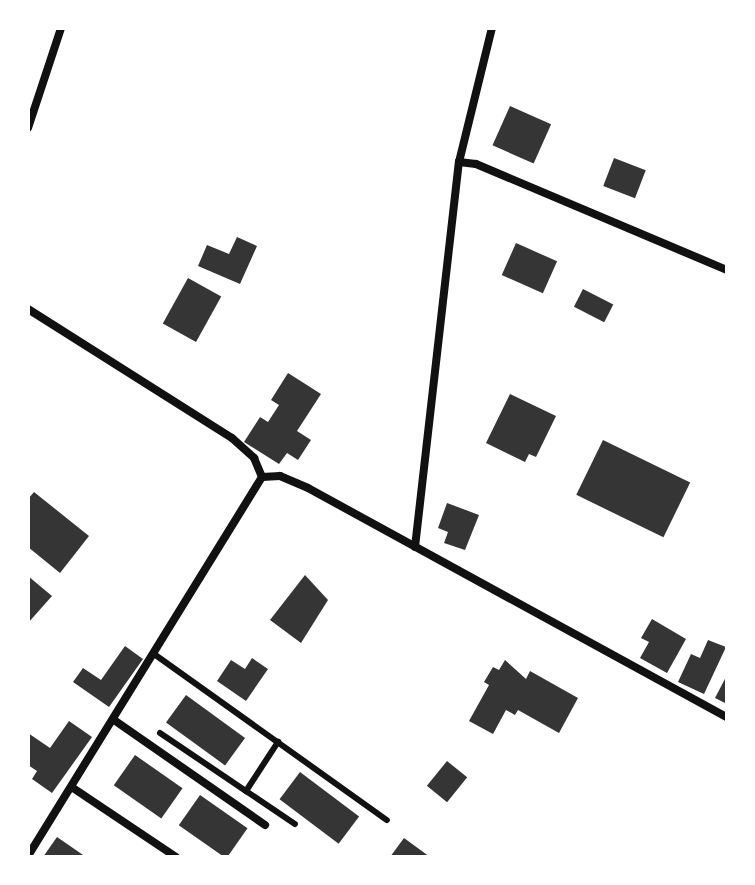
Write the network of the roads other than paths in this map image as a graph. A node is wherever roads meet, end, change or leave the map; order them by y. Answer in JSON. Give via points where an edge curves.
{"nodes":[{"id":1,"x":61,"y":28,"type":"edge"},
{"id":2,"x":492,"y":28,"type":"edge"},
{"id":3,"x":28,"y":128,"type":"edge"},
{"id":4,"x":459,"y":162,"type":"junction"},
{"id":5,"x":727,"y":270,"type":"edge"},
{"id":6,"x":28,"y":309,"type":"edge"},
{"id":7,"x":262,"y":477,"type":"junction"},
{"id":8,"x":415,"y":547,"type":"junction"},
{"id":9,"x":154,"y":654,"type":"junction"},
{"id":10,"x":727,"y":717,"type":"edge"},
{"id":11,"x":114,"y":720,"type":"junction"},
{"id":12,"x":160,"y":733,"type":"dead end"},
{"id":13,"x":278,"y":742,"type":"junction"},
{"id":14,"x":73,"y":788,"type":"junction"},
{"id":15,"x":246,"y":791,"type":"junction"},
{"id":16,"x":387,"y":820,"type":"dead end"},
{"id":17,"x":295,"y":824,"type":"dead end"},
{"id":18,"x":265,"y":825,"type":"dead end"},
{"id":19,"x":28,"y":856,"type":"edge"},
{"id":20,"x":176,"y":857,"type":"edge"}],
"edges":[{"from":1,"to":3,"type":"street"},
{"from":2,"to":4,"type":"street"},
{"from":4,"to":5,"type":"street","via":[[476,164]]},
{"from":4,"to":8,"type":"street"},
{"from":6,"to":7,"type":"street","via":[[232,438],[254,458]]},
{"from":7,"to":8,"type":"street","via":[[280,476],[308,488]]},
{"from":7,"to":9,"type":"street"},
{"from":8,"to":10,"type":"street"},
{"from":9,"to":11,"type":"street"},
{"from":9,"to":13,"type":"lane"},
{"from":11,"to":14,"type":"street"},
{"from":11,"to":18,"type":"street"},
{"from":12,"to":15,"type":"lane"},
{"from":13,"to":15,"type":"lane"},
{"from":13,"to":16,"type":"lane"},
{"from":14,"to":19,"type":"street"},
{"from":14,"to":20,"type":"street"},
{"from":15,"to":17,"type":"lane"}]}
